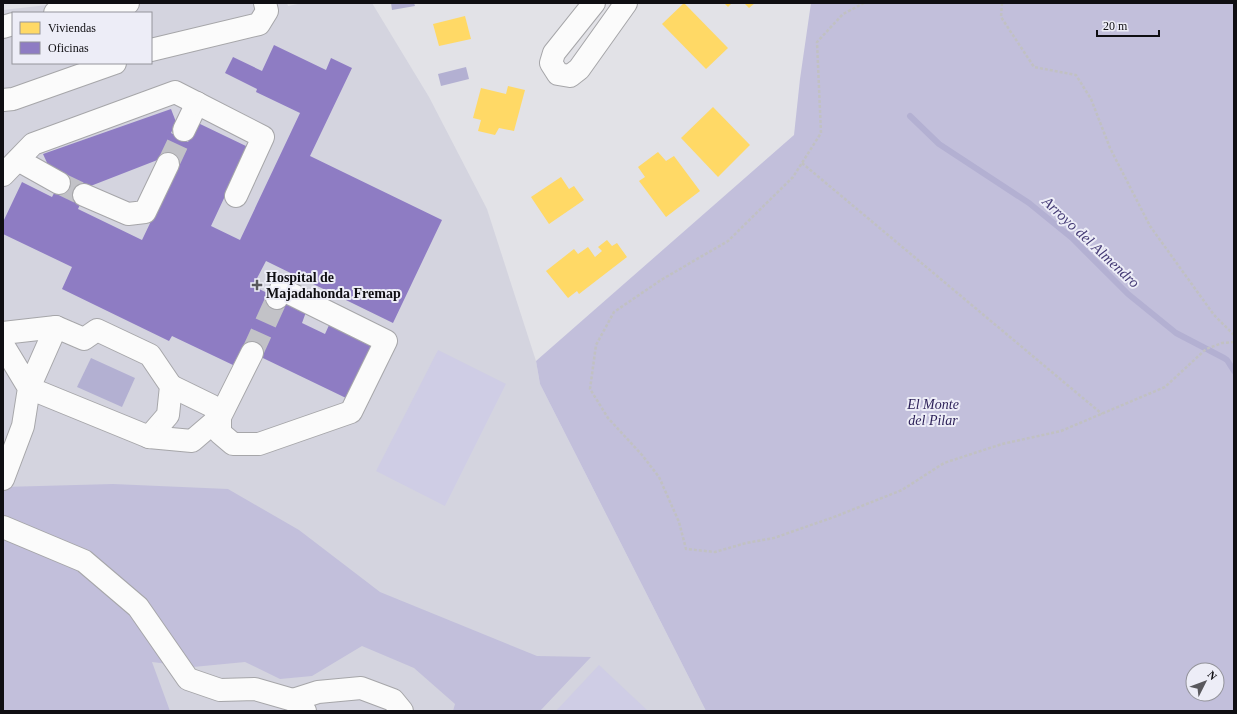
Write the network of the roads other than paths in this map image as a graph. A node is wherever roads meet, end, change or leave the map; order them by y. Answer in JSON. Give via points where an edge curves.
{"nodes":[{"id":1,"x":128,"y":3,"type":"edge"},
{"id":2,"x":265,"y":3,"type":"edge"},
{"id":3,"x":594,"y":3,"type":"edge"},
{"id":4,"x":626,"y":3,"type":"edge"},
{"id":5,"x":62,"y":12,"type":"edge"},
{"id":6,"x":152,"y":50,"type":"edge"},
{"id":7,"x":112,"y":64,"type":"edge"},
{"id":8,"x":3,"y":100,"type":"edge"},
{"id":9,"x":197,"y":103,"type":"junction"},
{"id":10,"x":184,"y":130,"type":"tunnel mouth"},
{"id":11,"x":168,"y":164,"type":"tunnel mouth"},
{"id":12,"x":10,"y":167,"type":"edge"},
{"id":13,"x":59,"y":183,"type":"tunnel mouth"},
{"id":14,"x":84,"y":195,"type":"tunnel mouth"},
{"id":15,"x":236,"y":196,"type":"dead end"},
{"id":16,"x":277,"y":298,"type":"dead end"},
{"id":17,"x":56,"y":327,"type":"junction"},
{"id":18,"x":3,"y":333,"type":"edge"},
{"id":19,"x":3,"y":345,"type":"edge"},
{"id":20,"x":252,"y":353,"type":"tunnel mouth"},
{"id":21,"x":171,"y":386,"type":"junction"},
{"id":22,"x":28,"y":388,"type":"junction"},
{"id":23,"x":220,"y":416,"type":"junction"},
{"id":24,"x":149,"y":437,"type":"junction"},
{"id":25,"x":4,"y":471,"type":"edge"},
{"id":26,"x":3,"y":527,"type":"edge"},
{"id":27,"x":299,"y":705,"type":"edge"},
{"id":28,"x":402,"y":711,"type":"edge"}],
"edges":[{"from":1,"to":5,"type":"street"},
{"from":2,"to":6,"type":"street","via":[[267,11],[259,24]]},
{"from":3,"to":4,"type":"street","via":[[554,53],[551,63],[558,74],[570,76],[579,69]]},
{"from":7,"to":8,"type":"street","via":[[13,99]]},
{"from":9,"to":10,"type":"street"},
{"from":9,"to":12,"type":"street","via":[[175,92],[33,144]]},
{"from":9,"to":15,"type":"street","via":[[263,137]]},
{"from":11,"to":14,"type":"street","via":[[145,212],[128,214]]},
{"from":12,"to":13,"type":"street"},
{"from":16,"to":23,"type":"street","via":[[281,289],[386,341],[351,412],[258,444],[233,444],[220,433]]},
{"from":17,"to":18,"type":"street"},
{"from":17,"to":21,"type":"street","via":[[84,339],[97,330],[150,355]]},
{"from":17,"to":22,"type":"street"},
{"from":19,"to":22,"type":"street"},
{"from":20,"to":23,"type":"street"},
{"from":21,"to":23,"type":"street","via":[[212,406]]},
{"from":21,"to":24,"type":"street","via":[[168,415]]},
{"from":22,"to":24,"type":"street"},
{"from":22,"to":25,"type":"street","via":[[23,426]]},
{"from":23,"to":24,"type":"street","via":[[192,441]]},
{"from":26,"to":27,"type":"street","via":[[84,560],[138,607],[188,679],[220,690],[254,689]]},
{"from":27,"to":28,"type":"street","via":[[318,692],[361,688],[393,700]]}]}
